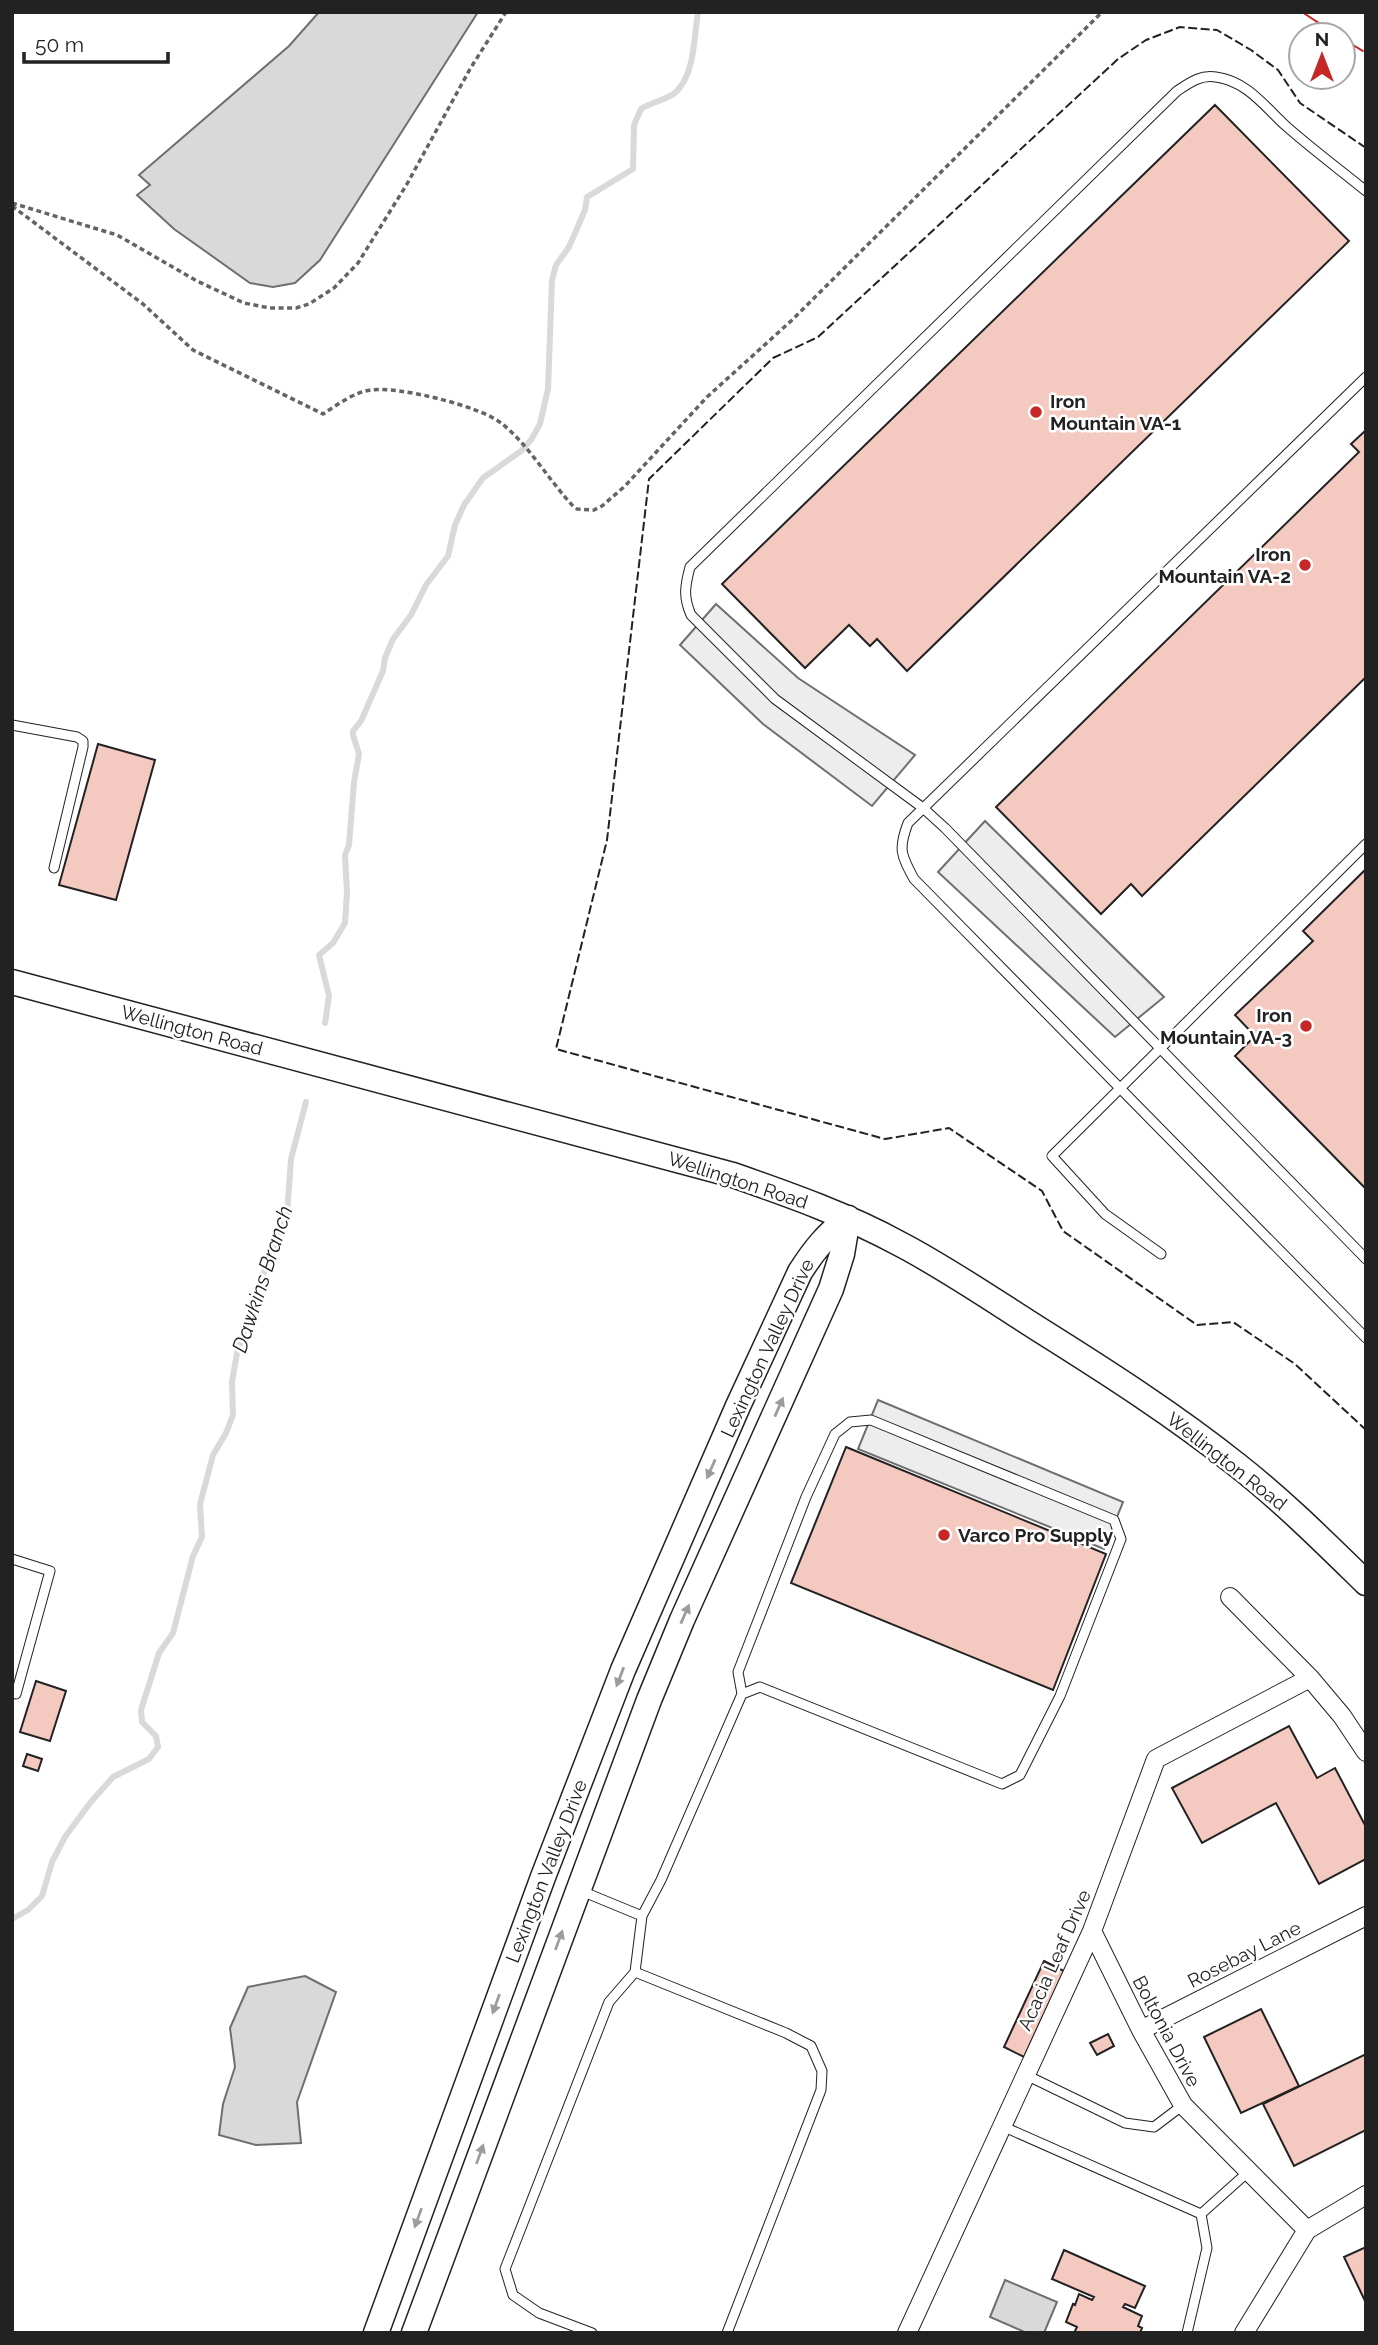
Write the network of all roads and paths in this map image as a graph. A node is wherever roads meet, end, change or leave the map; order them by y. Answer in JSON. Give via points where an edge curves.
{"nodes":[{"id":1,"x":506,"y":12,"type":"edge"},
{"id":2,"x":1102,"y":12,"type":"edge"},
{"id":3,"x":1366,"y":191,"type":"edge"},
{"id":4,"x":12,"y":204,"type":"edge"},
{"id":5,"x":1366,"y":377,"type":"edge"},
{"id":6,"x":12,"y":725,"type":"edge"},
{"id":7,"x":923,"y":808,"type":"junction"},
{"id":8,"x":1366,"y":844,"type":"edge"},
{"id":9,"x":54,"y":869,"type":"dead end"},
{"id":10,"x":12,"y":982,"type":"edge"},
{"id":11,"x":1160,"y":1047,"type":"junction"},
{"id":12,"x":1120,"y":1086,"type":"junction"},
{"id":13,"x":848,"y":1218,"type":"junction"},
{"id":14,"x":1161,"y":1254,"type":"dead end"},
{"id":15,"x":1366,"y":1259,"type":"edge"},
{"id":16,"x":1366,"y":1338,"type":"edge"},
{"id":17,"x":12,"y":1559,"type":"edge"},
{"id":18,"x":1366,"y":1583,"type":"edge"},
{"id":19,"x":1230,"y":1597,"type":"dead end"},
{"id":20,"x":1310,"y":1678,"type":"junction"},
{"id":21,"x":12,"y":1693,"type":"edge"},
{"id":22,"x":742,"y":1694,"type":"junction"},
{"id":23,"x":1366,"y":1752,"type":"edge"},
{"id":24,"x":543,"y":1877,"type":"junction"},
{"id":25,"x":577,"y":1889,"type":"junction"},
{"id":26,"x":642,"y":1916,"type":"junction"},
{"id":27,"x":1366,"y":1916,"type":"edge"},
{"id":28,"x":1092,"y":1931,"type":"junction"},
{"id":29,"x":635,"y":1972,"type":"junction"},
{"id":30,"x":1141,"y":2030,"type":"junction"},
{"id":31,"x":1026,"y":2075,"type":"junction"},
{"id":32,"x":1182,"y":2105,"type":"junction"},
{"id":33,"x":1002,"y":2126,"type":"junction"},
{"id":34,"x":1248,"y":2172,"type":"junction"},
{"id":35,"x":1366,"y":2195,"type":"edge"},
{"id":36,"x":1201,"y":2214,"type":"junction"},
{"id":37,"x":1307,"y":2230,"type":"junction"},
{"id":38,"x":376,"y":2333,"type":"edge"},
{"id":39,"x":414,"y":2333,"type":"edge"},
{"id":40,"x":592,"y":2333,"type":"edge"},
{"id":41,"x":727,"y":2333,"type":"edge"},
{"id":42,"x":907,"y":2333,"type":"edge"},
{"id":43,"x":1187,"y":2333,"type":"edge"},
{"id":44,"x":1244,"y":2333,"type":"edge"}],
"edges":[{"from":1,"to":4,"type":"path","via":[[358,262],[334,288],[309,304],[270,308],[244,303],[117,235]]},
{"from":2,"to":4,"type":"path","via":[[791,321],[707,397],[625,486],[594,510],[572,505],[503,424],[480,410],[391,390],[369,390],[323,414],[193,350],[143,304]]},
{"from":3,"to":7,"type":"lane","via":[[1250,91],[1215,76],[1197,78],[1177,91],[690,567],[685,601],[691,615],[775,699]]},
{"from":5,"to":7,"type":"lane"},
{"from":6,"to":9,"type":"lane","via":[[83,741]]},
{"from":7,"to":11,"type":"lane"},
{"from":7,"to":12,"type":"lane","via":[[908,823],[901,841],[901,854],[914,879]]},
{"from":8,"to":11,"type":"lane"},
{"from":10,"to":13,"type":"street","name":"Wellington Road","via":[[733,1175]]},
{"from":11,"to":12,"type":"lane"},
{"from":11,"to":15,"type":"lane"},
{"from":12,"to":14,"type":"lane","via":[[1052,1156],[1105,1214]]},
{"from":12,"to":16,"type":"lane"},
{"from":13,"to":18,"type":"street","name":"Wellington Road","via":[[953,1275],[1157,1406],[1269,1491]]},
{"from":13,"to":24,"type":"street","name":"Lexington Valley Drive","one_way":true,"via":[[829,1233],[800,1272],[628,1659]]},
{"from":25,"to":13,"type":"street","name":"Lexington Valley Drive","one_way":true,"via":[[682,1620],[831,1289]]},
{"from":17,"to":21,"type":"lane","via":[[50,1571],[16,1694]]},
{"from":19,"to":20,"type":"street"},
{"from":20,"to":23,"type":"street"},
{"from":20,"to":28,"type":"street","name":"Acacia Leaf Drive","via":[[1156,1759]]},
{"from":22,"to":22,"type":"lane","via":[[738,1672],[806,1497],[835,1434],[850,1422],[871,1420],[1114,1520],[1121,1539],[1060,1696],[1020,1775],[1002,1784],[760,1687]]},
{"from":22,"to":26,"type":"lane"},
{"from":24,"to":25,"type":"street"},
{"from":24,"to":38,"type":"street","name":"Lexington Valley Drive","one_way":true},
{"from":25,"to":26,"type":"lane"},
{"from":39,"to":25,"type":"street","name":"Lexington Valley Drive","one_way":true},
{"from":26,"to":29,"type":"lane"},
{"from":27,"to":30,"type":"street","name":"Rosebay Lane"},
{"from":28,"to":30,"type":"street","name":"Boltonia Drive"},
{"from":28,"to":31,"type":"street","name":"Acacia Leaf Drive"},
{"from":29,"to":40,"type":"lane","via":[[610,2002],[505,2269],[513,2295],[538,2313]]},
{"from":29,"to":41,"type":"lane","via":[[811,2046],[822,2071],[821,2090]]},
{"from":30,"to":32,"type":"street","name":"Boltonia Drive"},
{"from":31,"to":32,"type":"lane","via":[[1125,2123],[1154,2127]]},
{"from":31,"to":33,"type":"street","name":"Acacia Leaf Drive"},
{"from":32,"to":34,"type":"street","name":"Boltonia Drive"},
{"from":33,"to":36,"type":"lane"},
{"from":33,"to":42,"type":"street","name":"Acacia Leaf Drive"},
{"from":34,"to":36,"type":"lane"},
{"from":34,"to":37,"type":"street","name":"Boltonia Drive"},
{"from":35,"to":37,"type":"street"},
{"from":36,"to":43,"type":"lane","via":[[1207,2248]]},
{"from":37,"to":44,"type":"street"}]}
